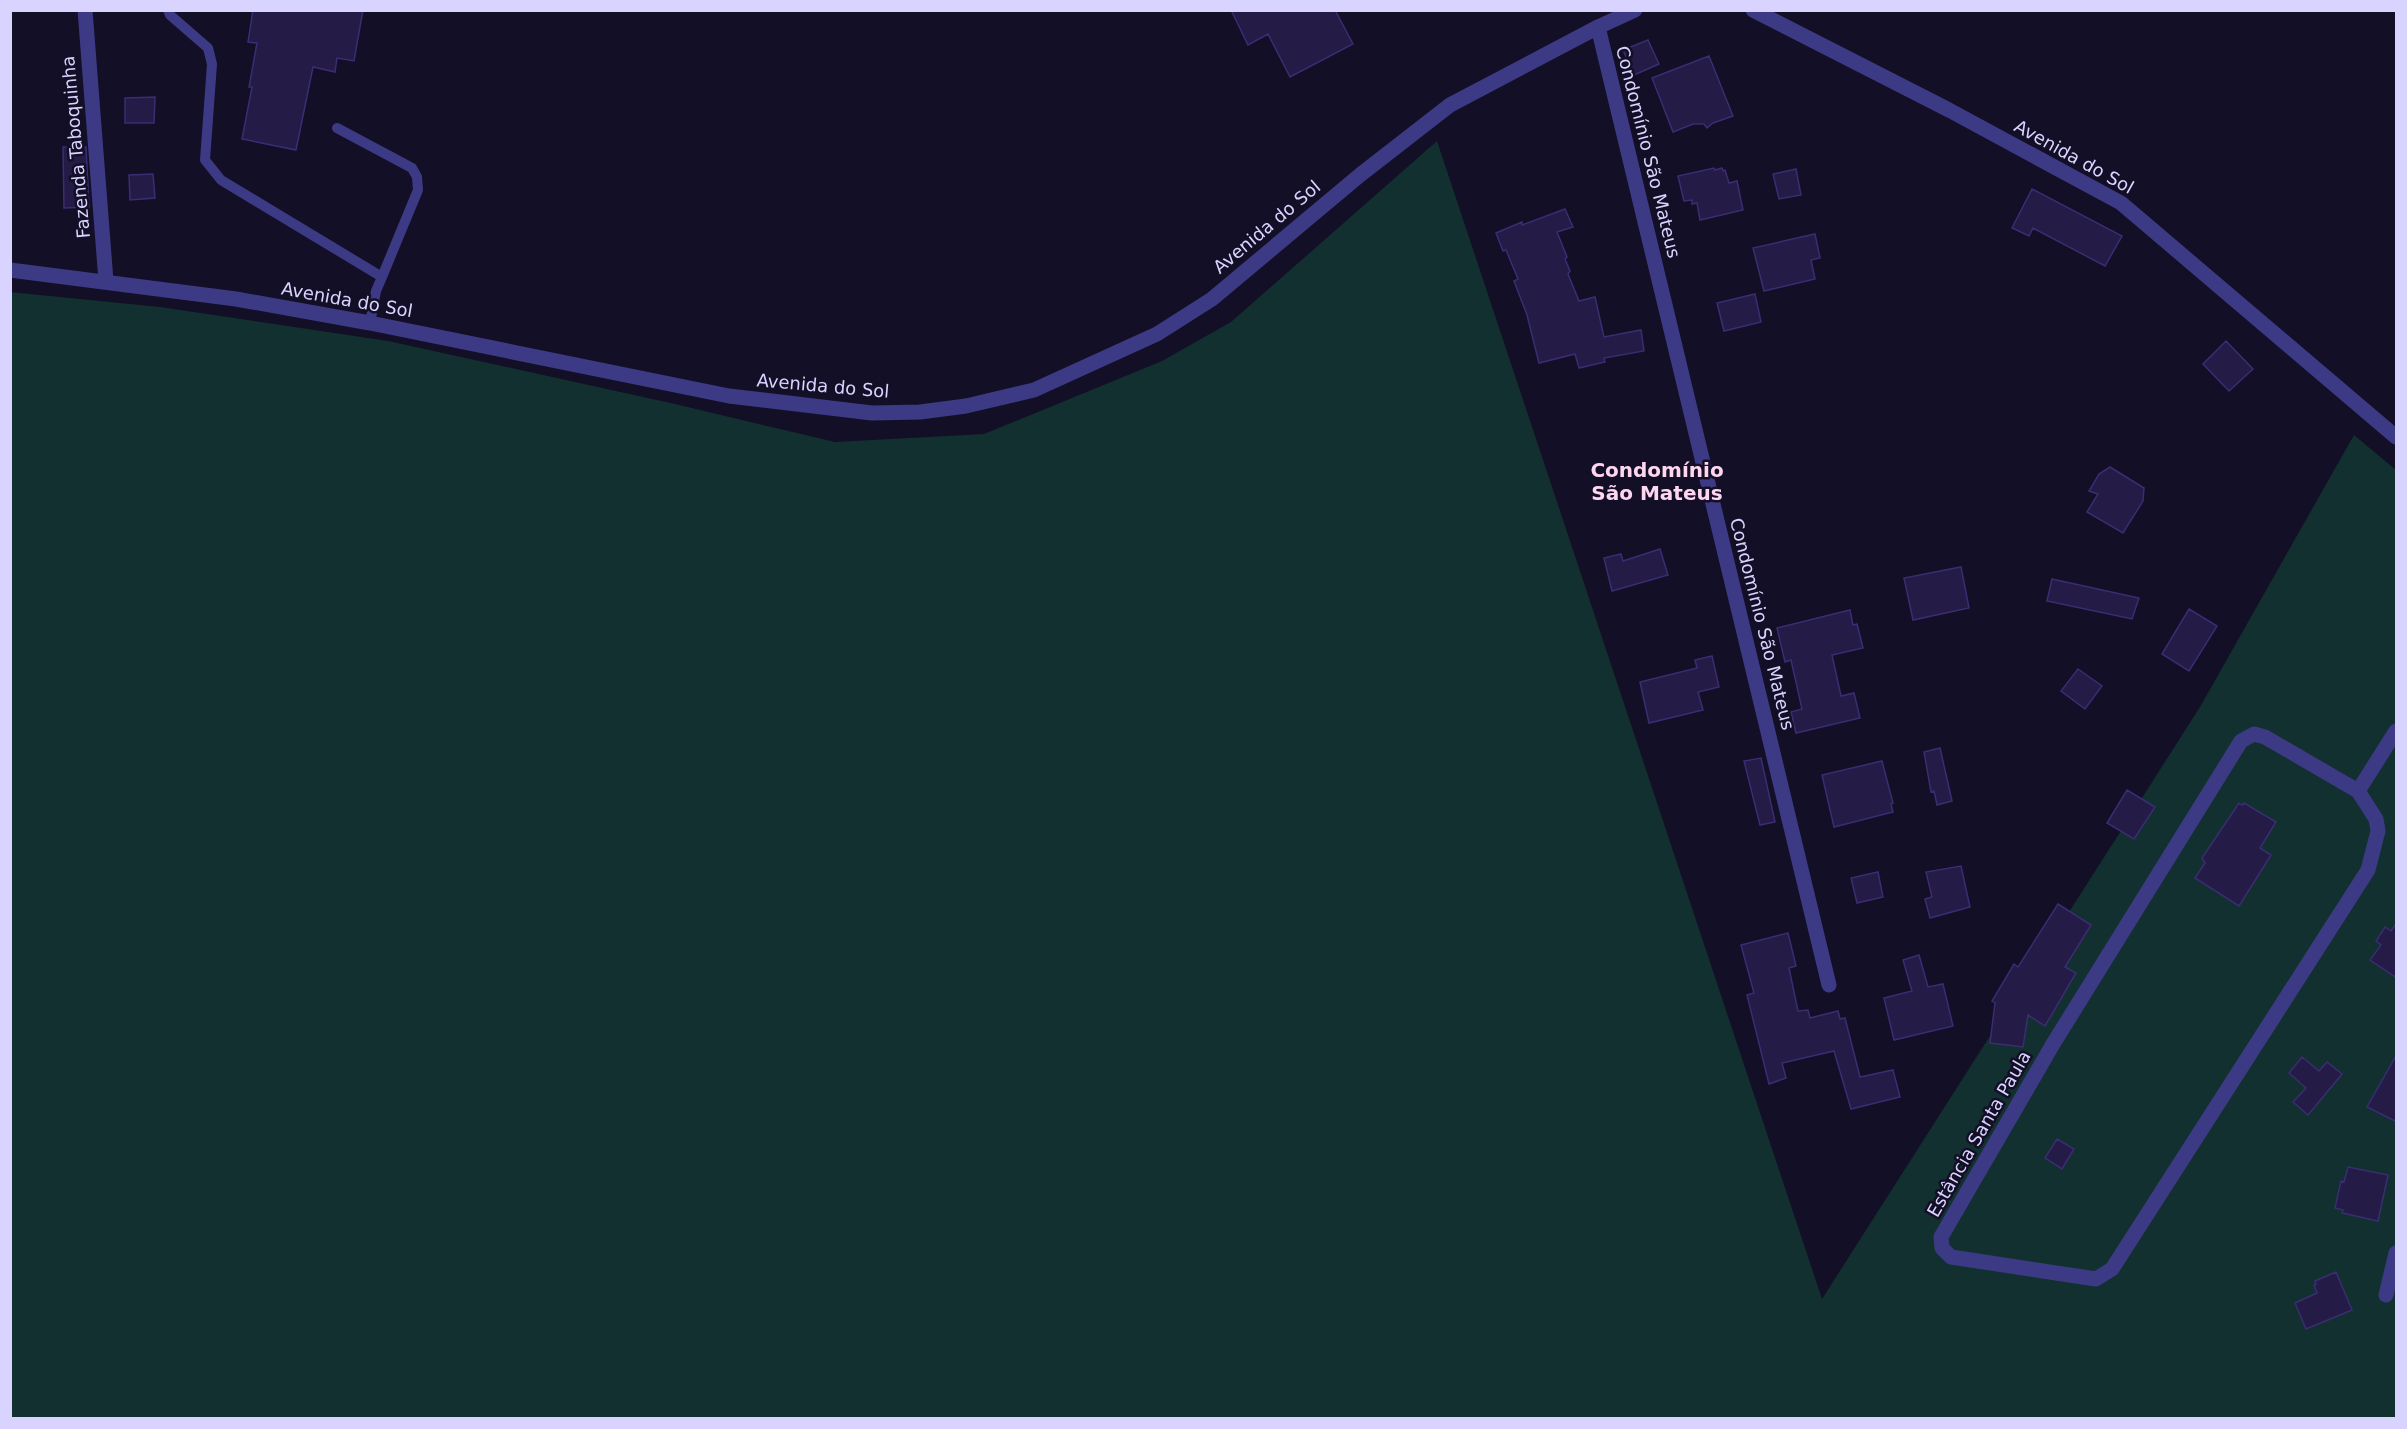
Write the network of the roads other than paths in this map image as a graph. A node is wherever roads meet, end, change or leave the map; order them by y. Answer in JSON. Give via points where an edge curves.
{"nodes":[{"id":1,"x":85,"y":10,"type":"edge"},
{"id":2,"x":168,"y":10,"type":"edge"},
{"id":3,"x":1635,"y":10,"type":"edge"},
{"id":4,"x":1753,"y":10,"type":"edge"},
{"id":5,"x":1598,"y":27,"type":"junction"},
{"id":6,"x":337,"y":128,"type":"dead end"},
{"id":7,"x":10,"y":270,"type":"edge"},
{"id":8,"x":382,"y":277,"type":"junction"},
{"id":9,"x":106,"y":281,"type":"junction"},
{"id":10,"x":370,"y":323,"type":"junction"},
{"id":11,"x":2397,"y":437,"type":"edge"},
{"id":12,"x":2397,"y":731,"type":"edge"},
{"id":13,"x":2358,"y":791,"type":"junction"},
{"id":14,"x":1829,"y":986,"type":"dead end"},
{"id":15,"x":2397,"y":1253,"type":"edge"},
{"id":16,"x":2386,"y":1294,"type":"dead end"}],
"edges":[{"from":1,"to":9,"type":"street","name":"Fazenda Taboquinha"},
{"from":2,"to":8,"type":"lane","via":[[208,48],[212,64],[205,160],[221,180]]},
{"from":3,"to":5,"type":"street","name":"Avenida do Sol"},
{"from":4,"to":11,"type":"street","name":"Avenida do Sol","via":[[2121,203]]},
{"from":5,"to":10,"type":"street","name":"Avenida do Sol","via":[[1450,105],[1212,299],[1157,334],[1034,390],[920,412],[844,411],[729,396]]},
{"from":5,"to":14,"type":"street","name":"Condomínio São Mateus"},
{"from":6,"to":8,"type":"lane","via":[[412,168],[417,177],[418,190]]},
{"from":7,"to":9,"type":"street","name":"Avenida do Sol"},
{"from":8,"to":10,"type":"lane"},
{"from":9,"to":10,"type":"street","name":"Avenida do Sol"},
{"from":12,"to":13,"type":"street"},
{"from":13,"to":13,"type":"street","name":"Estância Santa Paula","via":[[2376,819],[2378,831],[2368,870],[2112,1269],[2096,1279],[1951,1257],[1942,1248],[1941,1237],[2053,1044],[2241,741],[2254,734],[2265,736]]},
{"from":15,"to":16,"type":"street"}]}
